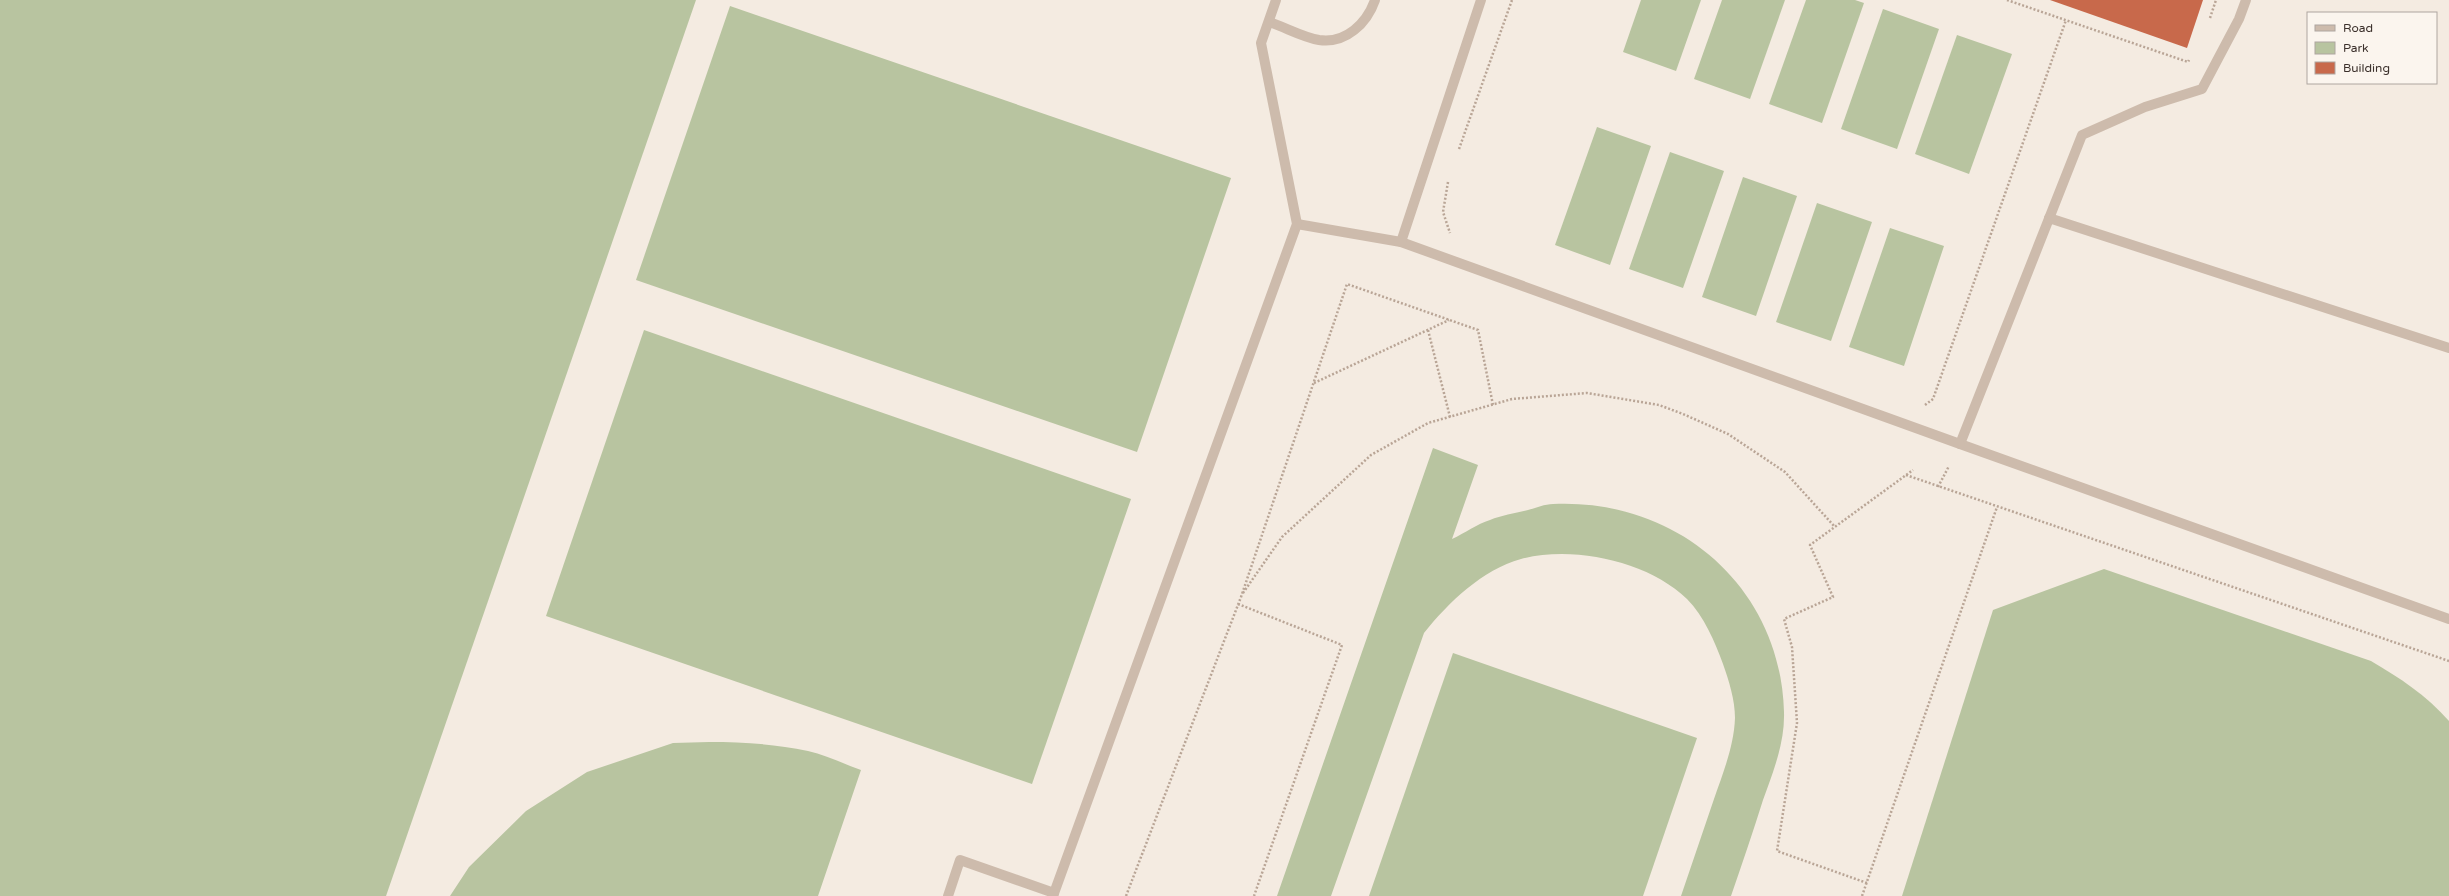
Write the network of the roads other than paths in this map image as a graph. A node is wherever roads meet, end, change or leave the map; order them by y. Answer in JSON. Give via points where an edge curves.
{"nodes":[{"id":1,"x":1276,"y":0,"type":"edge"},
{"id":2,"x":1375,"y":0,"type":"edge"},
{"id":3,"x":1481,"y":0,"type":"edge"},
{"id":4,"x":2246,"y":0,"type":"edge"},
{"id":5,"x":1269,"y":22,"type":"junction"},
{"id":6,"x":2049,"y":218,"type":"junction"},
{"id":7,"x":1297,"y":224,"type":"junction"},
{"id":8,"x":1401,"y":242,"type":"junction"},
{"id":9,"x":2449,"y":348,"type":"edge"},
{"id":10,"x":1960,"y":444,"type":"junction"},
{"id":11,"x":2449,"y":619,"type":"edge"},
{"id":12,"x":1053,"y":895,"type":"edge"},
{"id":13,"x":948,"y":896,"type":"edge"}],
"edges":[{"from":1,"to":5,"type":"lane"},
{"from":2,"to":5,"type":"lane","via":[[1370,12],[1349,36],[1320,40]]},
{"from":3,"to":8,"type":"lane"},
{"from":4,"to":6,"type":"lane","via":[[2202,88],[2145,107],[2082,135]]},
{"from":5,"to":7,"type":"lane","via":[[1262,43]]},
{"from":6,"to":9,"type":"lane"},
{"from":6,"to":10,"type":"lane"},
{"from":7,"to":8,"type":"lane"},
{"from":7,"to":12,"type":"lane"},
{"from":8,"to":10,"type":"lane"},
{"from":10,"to":11,"type":"lane"},
{"from":12,"to":13,"type":"lane","via":[[960,860]]}]}
